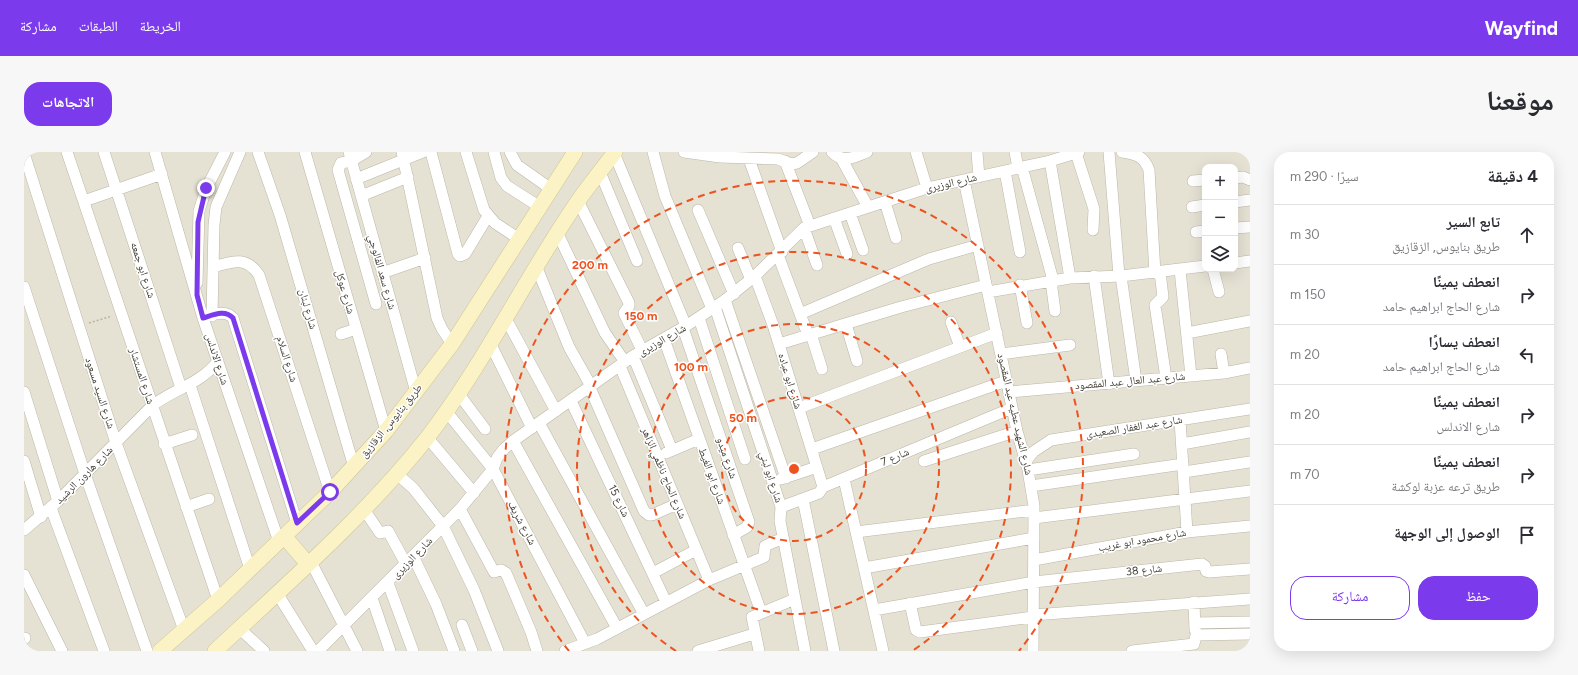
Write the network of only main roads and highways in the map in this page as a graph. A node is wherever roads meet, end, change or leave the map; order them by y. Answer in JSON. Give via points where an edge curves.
{"nodes":[{"id":1,"x":575,"y":152,"type":"edge"},
{"id":2,"x":615,"y":152,"type":"edge"},
{"id":3,"x":282,"y":539,"type":"junction"},
{"id":4,"x":309,"y":563,"type":"junction"},
{"id":5,"x":160,"y":651,"type":"edge"},
{"id":6,"x":215,"y":651,"type":"edge"}],
"edges":[{"from":1,"to":3,"type":"main road","name":"طريق بنايوس, الزقازيق","via":[[452,344],[416,392],[354,467]]},
{"from":2,"to":4,"type":"main road","via":[[578,201],[506,319],[427,437],[397,474]]},
{"from":3,"to":4,"type":"main road"},
{"from":3,"to":5,"type":"main road","name":"طريق بنايوس, الزقازيق"},
{"from":4,"to":6,"type":"main road"}]}
